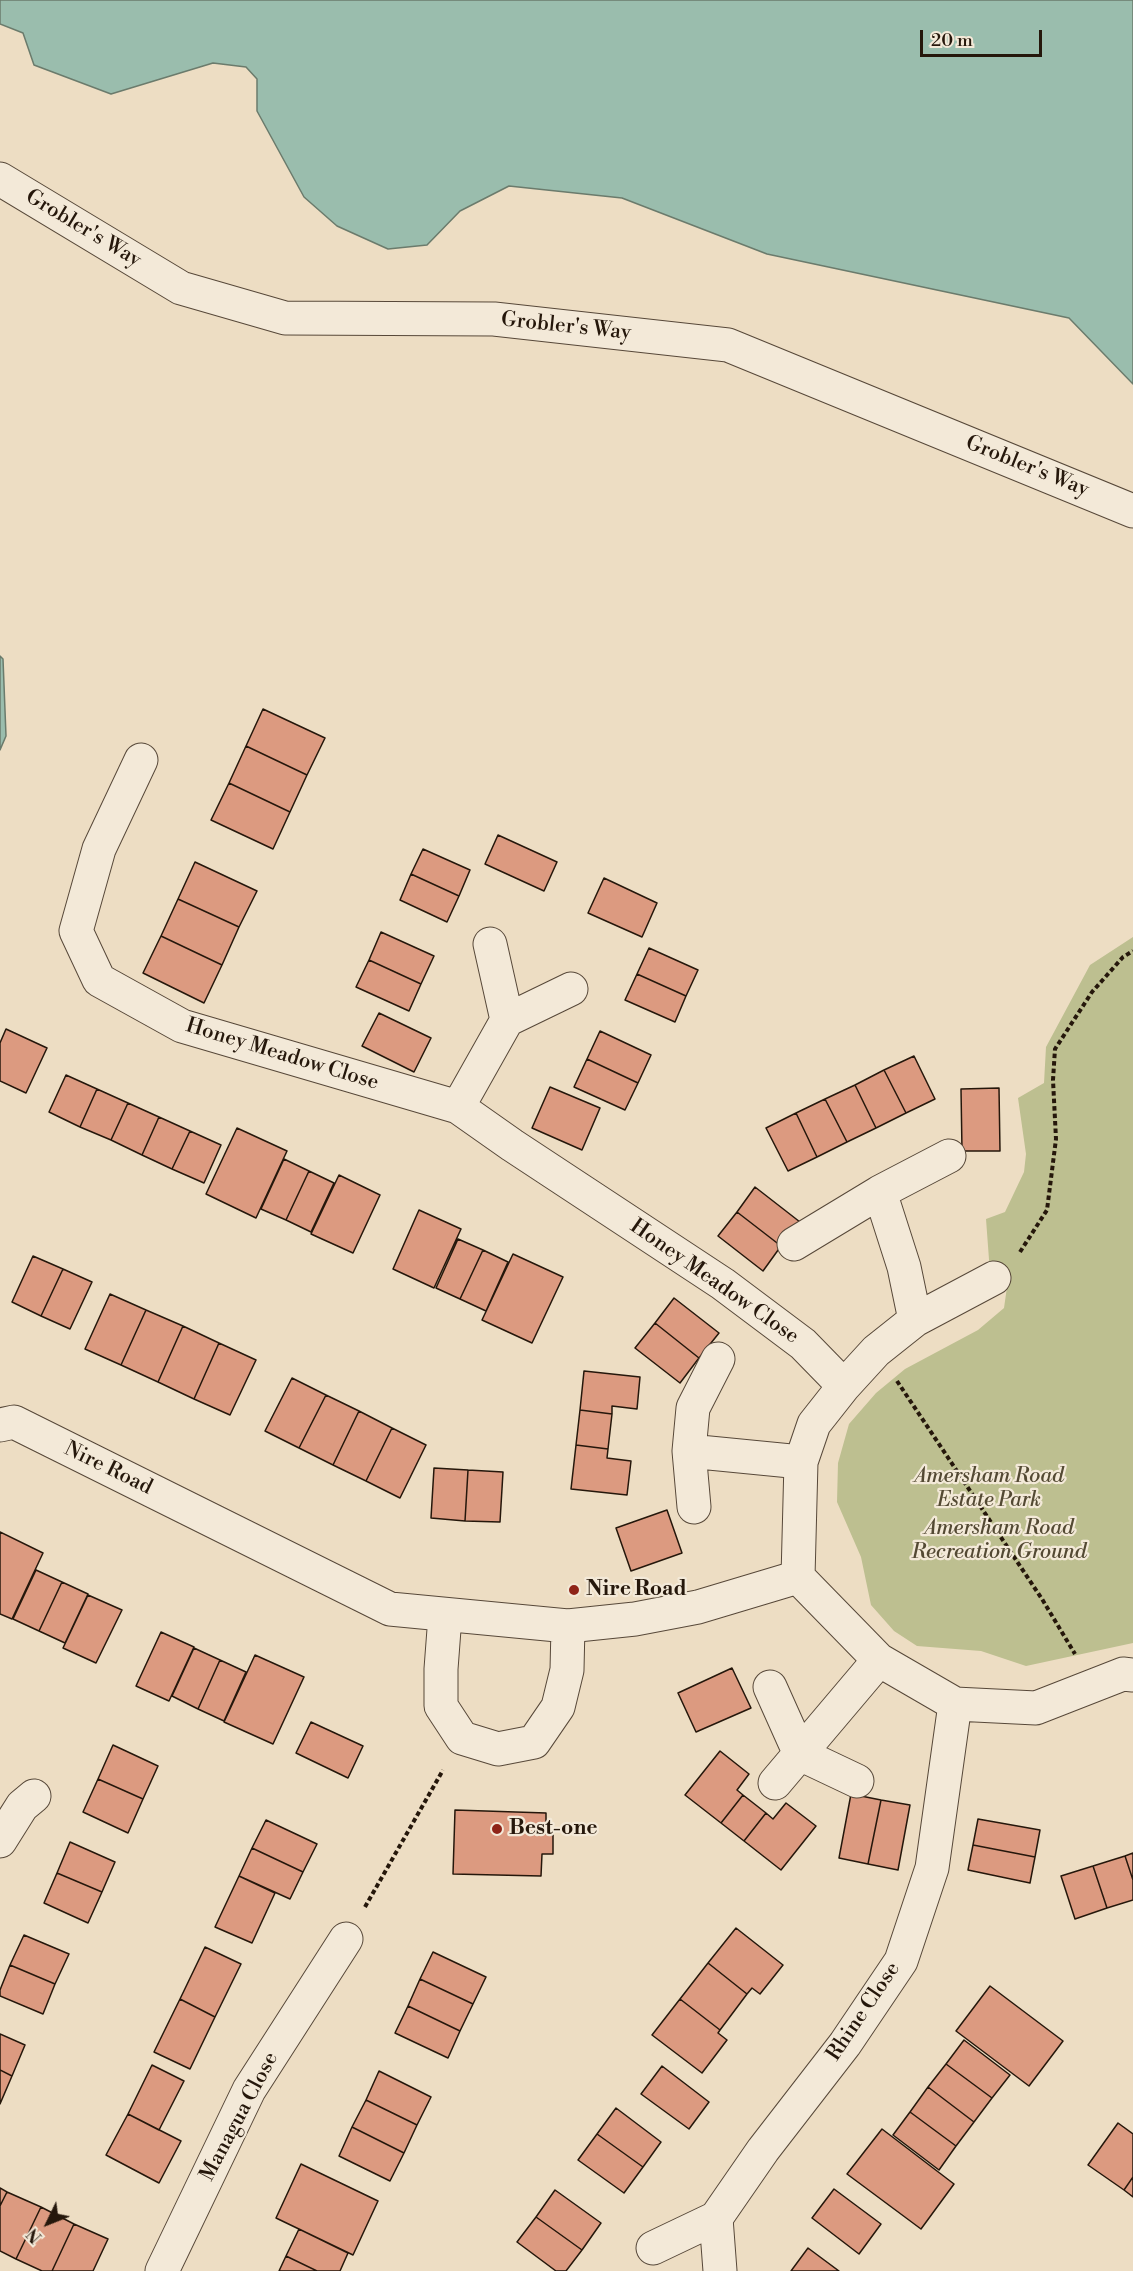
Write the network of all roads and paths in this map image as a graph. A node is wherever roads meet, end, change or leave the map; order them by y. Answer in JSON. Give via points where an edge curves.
{"nodes":[{"id":1,"x":0,"y":179,"type":"edge"},
{"id":2,"x":1133,"y":511,"type":"edge"},
{"id":3,"x":141,"y":760,"type":"dead end"},
{"id":4,"x":490,"y":944,"type":"dead end"},
{"id":5,"x":1133,"y":951,"type":"edge"},
{"id":6,"x":571,"y":989,"type":"dead end"},
{"id":7,"x":507,"y":1020,"type":"junction"},
{"id":8,"x":458,"y":1107,"type":"junction"},
{"id":9,"x":950,"y":1156,"type":"dead end"},
{"id":10,"x":880,"y":1192,"type":"junction"},
{"id":11,"x":794,"y":1244,"type":"dead end"},
{"id":12,"x":994,"y":1278,"type":"joint"},
{"id":13,"x":915,"y":1320,"type":"junction"},
{"id":14,"x":876,"y":1351,"type":"junction"},
{"id":15,"x":718,"y":1359,"type":"dead end"},
{"id":16,"x":844,"y":1386,"type":"junction"},
{"id":17,"x":0,"y":1425,"type":"edge"},
{"id":18,"x":689,"y":1451,"type":"junction"},
{"id":19,"x":801,"y":1462,"type":"junction"},
{"id":20,"x":694,"y":1507,"type":"dead end"},
{"id":21,"x":798,"y":1578,"type":"junction"},
{"id":22,"x":445,"y":1616,"type":"junction"},
{"id":23,"x":568,"y":1626,"type":"junction"},
{"id":24,"x":879,"y":1660,"type":"junction"},
{"id":25,"x":1133,"y":1675,"type":"edge"},
{"id":26,"x":1094,"y":1685,"type":"junction"},
{"id":27,"x":770,"y":1687,"type":"dead end"},
{"id":28,"x":955,"y":1704,"type":"junction"},
{"id":29,"x":462,"y":1738,"type":"junction"},
{"id":30,"x":800,"y":1754,"type":"junction"},
{"id":31,"x":857,"y":1781,"type":"dead end"},
{"id":32,"x":775,"y":1783,"type":"dead end"},
{"id":33,"x":34,"y":1796,"type":"dead end"},
{"id":34,"x":0,"y":1841,"type":"edge"},
{"id":35,"x":346,"y":1939,"type":"joint"},
{"id":36,"x":716,"y":2218,"type":"junction"},
{"id":37,"x":653,"y":2248,"type":"dead end"},
{"id":38,"x":162,"y":2271,"type":"edge"},
{"id":39,"x":720,"y":2271,"type":"edge"}],
"edges":[{"from":1,"to":2,"type":"street","name":"Grobler's Way","via":[[181,288],[285,318],[495,318],[728,345]]},
{"from":3,"to":8,"type":"street","name":"Honey Meadow Close","via":[[99,849],[76,931],[99,980],[182,1026]]},
{"from":4,"to":7,"type":"street"},
{"from":5,"to":12,"type":"path","via":[[1092,992],[1055,1050],[1056,1139],[1047,1210],[1024,1248]]},
{"from":6,"to":7,"type":"street"},
{"from":7,"to":8,"type":"street"},
{"from":8,"to":16,"type":"street","name":"Honey Meadow Close","via":[[723,1284],[803,1344]]},
{"from":9,"to":10,"type":"street"},
{"from":10,"to":11,"type":"street"},
{"from":10,"to":13,"type":"street","via":[[904,1267]]},
{"from":12,"to":13,"type":"street"},
{"from":13,"to":14,"type":"street"},
{"from":14,"to":16,"type":"street"},
{"from":14,"to":26,"type":"path","via":[[1035,1589]]},
{"from":15,"to":18,"type":"street","via":[[693,1408]]},
{"from":16,"to":19,"type":"street","via":[[814,1424]]},
{"from":17,"to":22,"type":"street","name":"Nire Road","via":[[14,1422],[390,1609]]},
{"from":18,"to":19,"type":"street"},
{"from":18,"to":20,"type":"street"},
{"from":19,"to":21,"type":"street"},
{"from":21,"to":23,"type":"street","name":"Nire Road","via":[[698,1607]]},
{"from":21,"to":24,"type":"street"},
{"from":22,"to":23,"type":"street","name":"Nire Road"},
{"from":22,"to":29,"type":"street","via":[[441,1706]]},
{"from":23,"to":29,"type":"street","via":[[567,1670],[558,1707],[534,1742],[498,1749]]},
{"from":24,"to":28,"type":"street"},
{"from":24,"to":30,"type":"street"},
{"from":25,"to":26,"type":"street","via":[[1124,1674]]},
{"from":26,"to":28,"type":"street","via":[[1036,1708]]},
{"from":27,"to":30,"type":"street"},
{"from":28,"to":36,"type":"street","name":"Rhine Close","via":[[932,1868],[900,1960],[845,2044]]},
{"from":29,"to":35,"type":"path"},
{"from":30,"to":31,"type":"street"},
{"from":30,"to":32,"type":"street"},
{"from":33,"to":34,"type":"street","via":[[22,1806]]},
{"from":35,"to":38,"type":"street","name":"Managua Close","via":[[249,2091]]},
{"from":36,"to":37,"type":"street","name":"Rhine Close"},
{"from":36,"to":39,"type":"street"}]}
